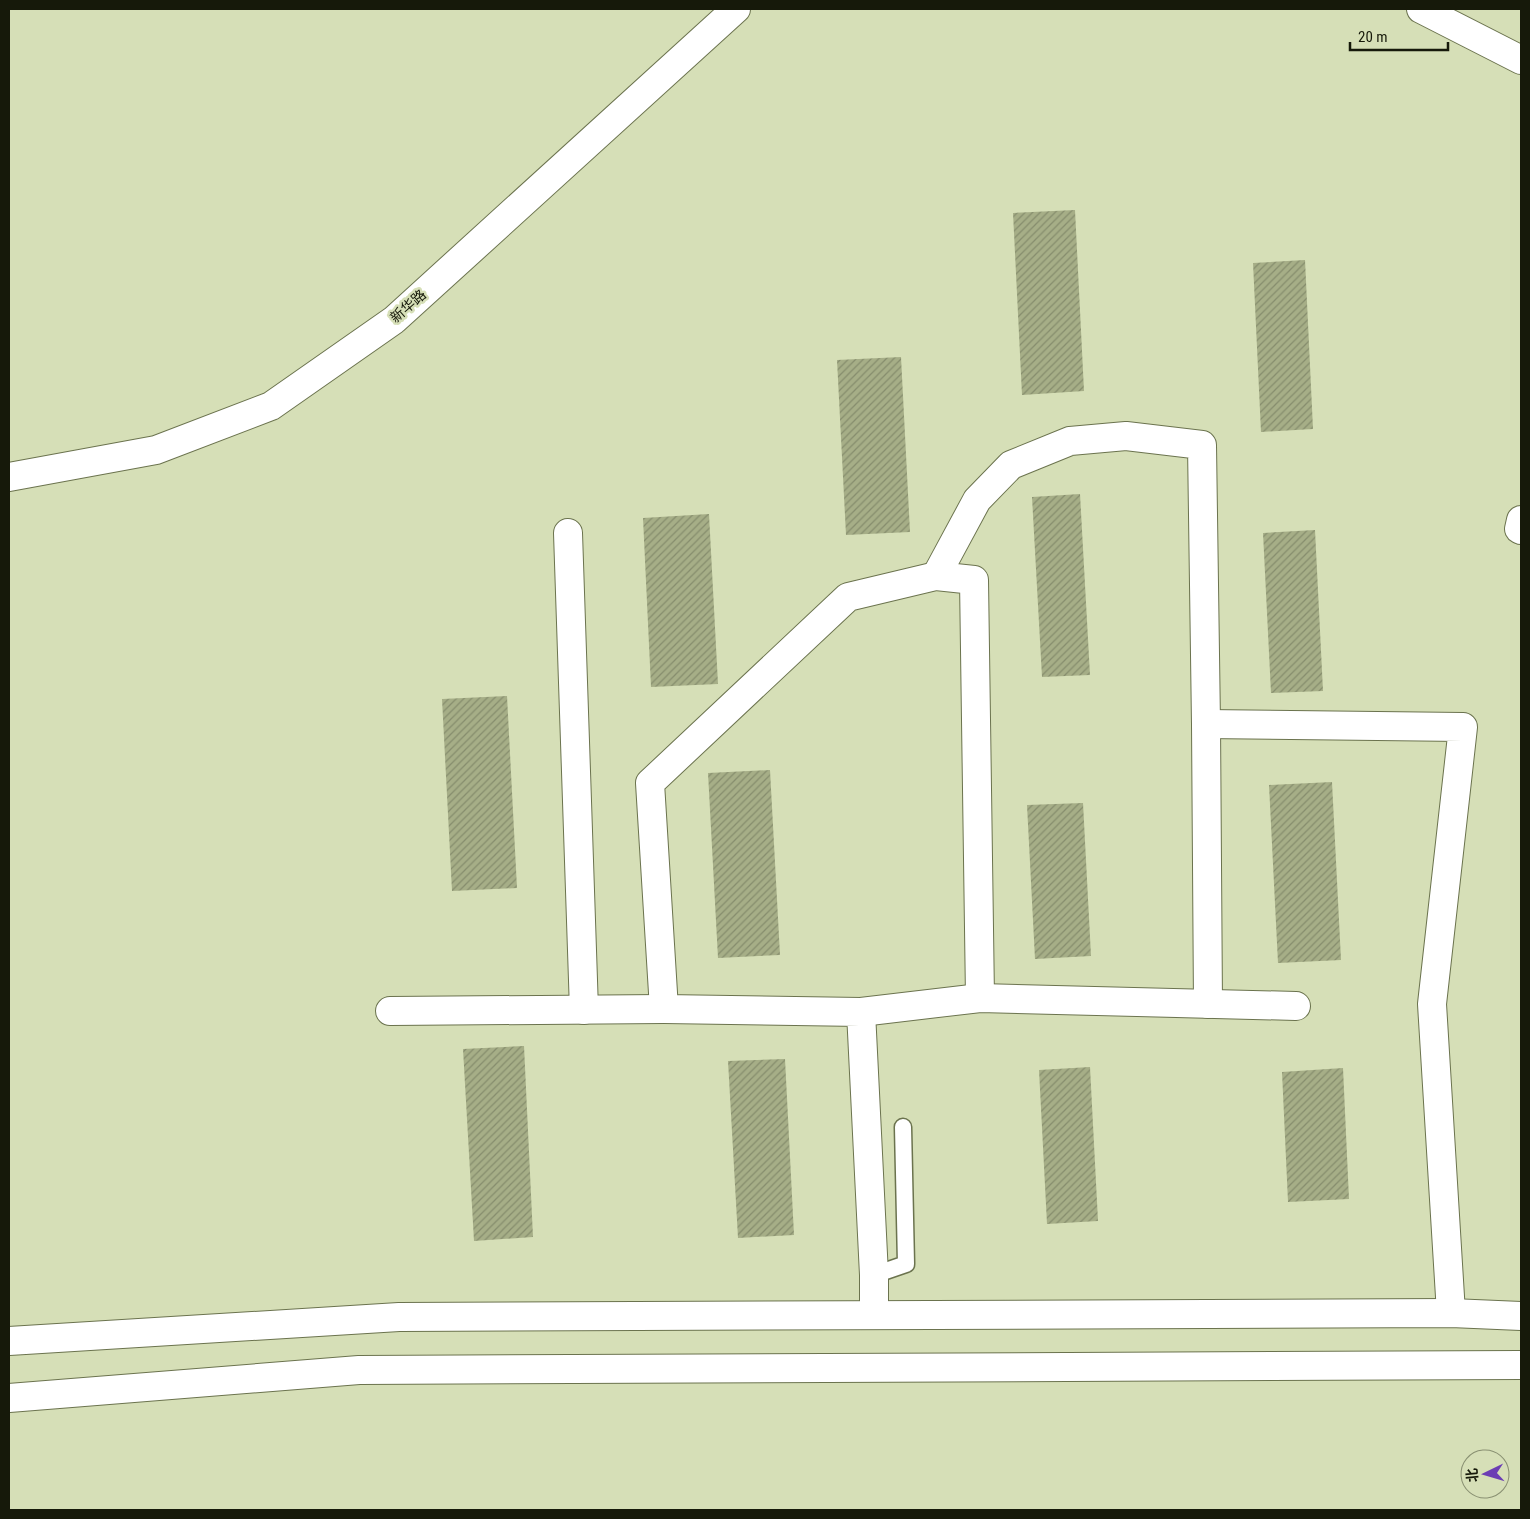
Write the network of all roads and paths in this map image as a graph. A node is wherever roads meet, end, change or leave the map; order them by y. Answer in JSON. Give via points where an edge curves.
{"nodes":[{"id":1,"x":736,"y":9,"type":"edge"},
{"id":2,"x":1421,"y":9,"type":"edge"},
{"id":3,"x":1521,"y":60,"type":"edge"},
{"id":4,"x":9,"y":477,"type":"edge"},
{"id":5,"x":1521,"y":520,"type":"edge"},
{"id":6,"x":1521,"y":530,"type":"edge"},
{"id":7,"x":568,"y":533,"type":"dead end"},
{"id":8,"x":936,"y":576,"type":"junction"},
{"id":9,"x":1206,"y":724,"type":"junction"},
{"id":10,"x":980,"y":998,"type":"junction"},
{"id":11,"x":1208,"y":1004,"type":"junction"},
{"id":12,"x":1296,"y":1006,"type":"dead end"},
{"id":13,"x":664,"y":1009,"type":"junction"},
{"id":14,"x":584,"y":1010,"type":"junction"},
{"id":15,"x":390,"y":1011,"type":"dead end"},
{"id":16,"x":861,"y":1012,"type":"junction"},
{"id":17,"x":903,"y":1127,"type":"dead end"},
{"id":18,"x":874,"y":1274,"type":"junction"},
{"id":19,"x":1451,"y":1313,"type":"junction"},
{"id":20,"x":874,"y":1315,"type":"junction"},
{"id":21,"x":1521,"y":1316,"type":"edge"},
{"id":22,"x":9,"y":1342,"type":"edge"},
{"id":23,"x":1521,"y":1365,"type":"edge"},
{"id":24,"x":9,"y":1398,"type":"edge"}],
"edges":[{"from":1,"to":4,"type":"street","name":"新华路","via":[[394,320],[270,406],[156,450]]},
{"from":2,"to":3,"type":"street"},
{"from":5,"to":6,"type":"street"},
{"from":7,"to":14,"type":"street"},
{"from":8,"to":9,"type":"street","via":[[977,500],[1010,464],[1070,441],[1126,436],[1202,445]]},
{"from":8,"to":10,"type":"street","via":[[974,580]]},
{"from":8,"to":13,"type":"street","via":[[848,597],[650,782]]},
{"from":9,"to":11,"type":"street"},
{"from":9,"to":19,"type":"street","via":[[1464,727],[1432,1004]]},
{"from":10,"to":11,"type":"street"},
{"from":10,"to":16,"type":"street"},
{"from":11,"to":12,"type":"street"},
{"from":13,"to":14,"type":"street"},
{"from":13,"to":16,"type":"street"},
{"from":14,"to":15,"type":"street"},
{"from":16,"to":18,"type":"street"},
{"from":17,"to":18,"type":"lane","via":[[906,1264]]},
{"from":18,"to":20,"type":"street"},
{"from":19,"to":20,"type":"street"},
{"from":19,"to":21,"type":"street"},
{"from":20,"to":22,"type":"street","via":[[399,1317]]},
{"from":23,"to":24,"type":"street","via":[[359,1370]]}]}
